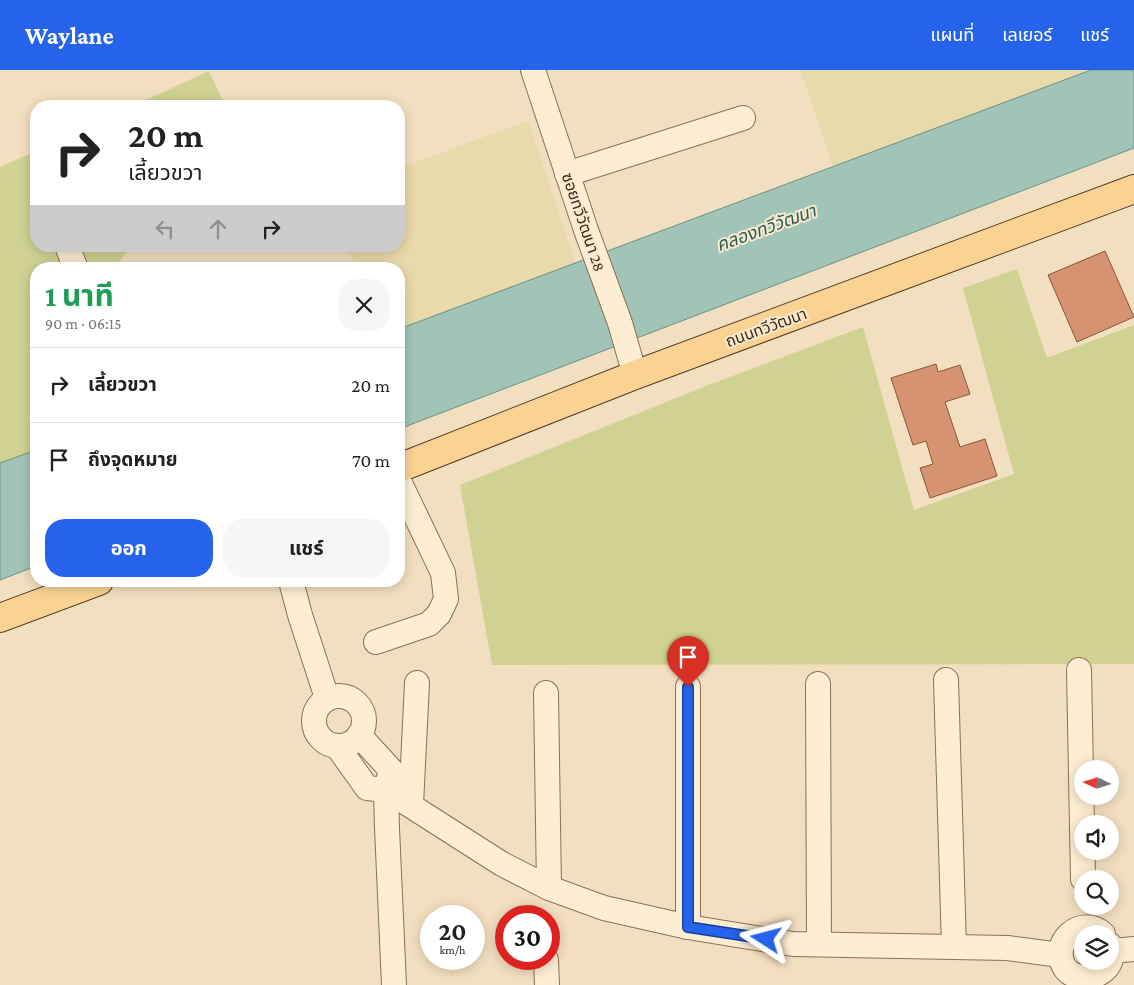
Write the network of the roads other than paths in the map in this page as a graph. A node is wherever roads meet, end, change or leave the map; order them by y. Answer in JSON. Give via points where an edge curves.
{"nodes":[{"id":1,"x":533,"y":70,"type":"edge"},
{"id":2,"x":743,"y":118,"type":"dead end"},
{"id":3,"x":567,"y":174,"type":"junction"},
{"id":4,"x":1134,"y":189,"type":"edge"},
{"id":5,"x":636,"y":375,"type":"junction"},
{"id":6,"x":405,"y":466,"type":"edge"},
{"id":7,"x":405,"y":494,"type":"edge"},
{"id":8,"x":83,"y":587,"type":"edge"},
{"id":9,"x":293,"y":587,"type":"edge"},
{"id":10,"x":0,"y":618,"type":"edge"},
{"id":11,"x":376,"y":642,"type":"dead end"},
{"id":12,"x":1079,"y":670,"type":"dead end"},
{"id":13,"x":946,"y":680,"type":"dead end"},
{"id":14,"x":417,"y":683,"type":"dead end"},
{"id":15,"x":818,"y":684,"type":"dead end"},
{"id":16,"x":688,"y":687,"type":"dead end"},
{"id":17,"x":546,"y":693,"type":"dead end"},
{"id":18,"x":327,"y":698,"type":"junction"},
{"id":19,"x":359,"y":735,"type":"junction"},
{"id":20,"x":337,"y":746,"type":"junction"},
{"id":21,"x":386,"y":790,"type":"junction"},
{"id":22,"x":411,"y":805,"type":"junction"},
{"id":23,"x":1083,"y":870,"type":"edge"},
{"id":24,"x":549,"y":888,"type":"junction"},
{"id":25,"x":688,"y":927,"type":"junction"},
{"id":26,"x":1074,"y":932,"type":"edge"},
{"id":27,"x":819,"y":944,"type":"junction"},
{"id":28,"x":954,"y":947,"type":"junction"},
{"id":29,"x":1060,"y":956,"type":"junction"},
{"id":30,"x":546,"y":970,"type":"edge"},
{"id":31,"x":1105,"y":970,"type":"edge"},
{"id":32,"x":1088,"y":982,"type":"edge"},
{"id":33,"x":394,"y":985,"type":"edge"},
{"id":34,"x":547,"y":985,"type":"edge"}],
"edges":[{"from":1,"to":3,"type":"street","name":"ซอยทวีวัฒนา 28"},
{"from":2,"to":3,"type":"street"},
{"from":3,"to":5,"type":"street","name":"ซอยทวีวัฒนา 28"},
{"from":4,"to":5,"type":"main road","name":"ถนนทวีวัฒนา"},
{"from":5,"to":6,"type":"main road","name":"ถนนทวีวัฒนา"},
{"from":7,"to":11,"type":"street","via":[[443,573],[446,599],[439,614],[429,624]]},
{"from":8,"to":10,"type":"main road"},
{"from":9,"to":18,"type":"street"},
{"from":12,"to":23,"type":"street"},
{"from":13,"to":28,"type":"street"},
{"from":14,"to":22,"type":"street"},
{"from":15,"to":27,"type":"street"},
{"from":16,"to":25,"type":"street"},
{"from":17,"to":24,"type":"street"},
{"from":18,"to":19,"type":"street","via":[[347,697],[358,704],[363,716]]},
{"from":18,"to":20,"type":"street","via":[[316,710],[314,726],[322,740]]},
{"from":19,"to":20,"type":"street","via":[[350,744]]},
{"from":19,"to":21,"type":"street","via":[[391,770]]},
{"from":20,"to":21,"type":"street","via":[[367,788]]},
{"from":21,"to":22,"type":"street"},
{"from":21,"to":33,"type":"street"},
{"from":22,"to":24,"type":"street","via":[[502,864]]},
{"from":24,"to":25,"type":"street","via":[[604,908]]},
{"from":25,"to":27,"type":"street","via":[[793,944]]},
{"from":26,"to":29,"type":"street","via":[[1062,942]]},
{"from":27,"to":28,"type":"street"},
{"from":28,"to":29,"type":"street","via":[[1007,948]]},
{"from":29,"to":32,"type":"street","via":[[1065,968]]},
{"from":30,"to":34,"type":"street"},
{"from":31,"to":32,"type":"street"}]}
